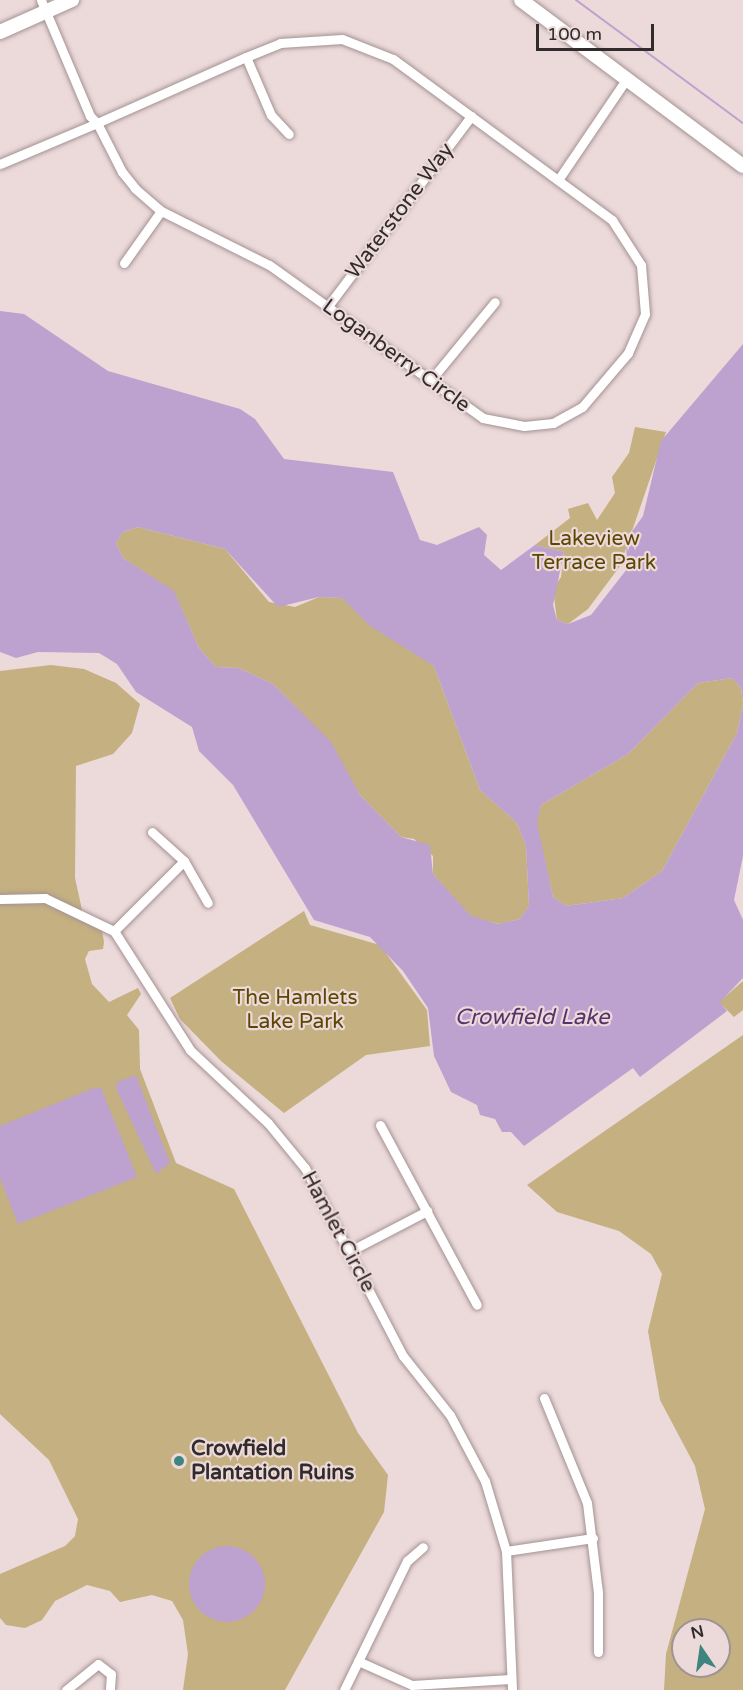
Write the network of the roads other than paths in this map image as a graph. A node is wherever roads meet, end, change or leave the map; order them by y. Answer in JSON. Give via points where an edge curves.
{"nodes":[{"id":1,"x":72,"y":0,"type":"edge"},
{"id":2,"x":521,"y":0,"type":"edge"},
{"id":3,"x":43,"y":6,"type":"edge"},
{"id":4,"x":0,"y":32,"type":"edge"},
{"id":5,"x":246,"y":57,"type":"junction"},
{"id":6,"x":627,"y":78,"type":"junction"},
{"id":7,"x":471,"y":116,"type":"junction"},
{"id":8,"x":97,"y":123,"type":"junction"},
{"id":9,"x":289,"y":134,"type":"dead end"},
{"id":10,"x":0,"y":164,"type":"edge"},
{"id":11,"x":743,"y":166,"type":"edge"},
{"id":12,"x":558,"y":180,"type":"junction"},
{"id":13,"x":162,"y":211,"type":"junction"},
{"id":14,"x":124,"y":263,"type":"dead end"},
{"id":15,"x":495,"y":302,"type":"dead end"},
{"id":16,"x":328,"y":306,"type":"junction"},
{"id":17,"x":430,"y":381,"type":"junction"},
{"id":18,"x":152,"y":832,"type":"dead end"},
{"id":19,"x":184,"y":861,"type":"junction"},
{"id":20,"x":0,"y":898,"type":"edge"},
{"id":21,"x":208,"y":903,"type":"dead end"},
{"id":22,"x":114,"y":931,"type":"junction"},
{"id":23,"x":380,"y":1125,"type":"dead end"},
{"id":24,"x":427,"y":1211,"type":"junction"},
{"id":25,"x":352,"y":1250,"type":"junction"},
{"id":26,"x":477,"y":1305,"type":"dead end"},
{"id":27,"x":544,"y":1398,"type":"dead end"},
{"id":28,"x":593,"y":1538,"type":"junction"},
{"id":29,"x":423,"y":1546,"type":"dead end"},
{"id":30,"x":506,"y":1551,"type":"junction"},
{"id":31,"x":598,"y":1652,"type":"dead end"},
{"id":32,"x":358,"y":1660,"type":"junction"},
{"id":33,"x":510,"y":1679,"type":"junction"},
{"id":34,"x":66,"y":1690,"type":"edge"},
{"id":35,"x":110,"y":1690,"type":"edge"},
{"id":36,"x":344,"y":1690,"type":"edge"},
{"id":37,"x":512,"y":1690,"type":"edge"}],
"edges":[{"from":1,"to":3,"type":"main road"},
{"from":2,"to":6,"type":"main road"},
{"from":3,"to":4,"type":"main road"},
{"from":3,"to":8,"type":"street","name":"Loganberry Circle"},
{"from":5,"to":7,"type":"street","name":"Loganberry Circle","via":[[280,43],[342,39],[393,59]]},
{"from":5,"to":8,"type":"street","name":"Loganberry Circle"},
{"from":5,"to":9,"type":"street","via":[[271,115]]},
{"from":6,"to":11,"type":"main road"},
{"from":6,"to":12,"type":"street"},
{"from":7,"to":12,"type":"street","name":"Loganberry Circle"},
{"from":7,"to":16,"type":"street","name":"Waterstone Way"},
{"from":8,"to":10,"type":"street"},
{"from":8,"to":13,"type":"street","name":"Loganberry Circle","via":[[122,172]]},
{"from":12,"to":17,"type":"street","name":"Loganberry Circle","via":[[612,220],[635,250],[645,314],[628,353],[596,395],[553,423],[524,426],[483,418]]},
{"from":13,"to":14,"type":"street"},
{"from":13,"to":16,"type":"street","name":"Loganberry Circle","via":[[268,265]]},
{"from":15,"to":17,"type":"street"},
{"from":16,"to":17,"type":"street","name":"Loganberry Circle"},
{"from":18,"to":19,"type":"street"},
{"from":19,"to":21,"type":"street"},
{"from":19,"to":22,"type":"street"},
{"from":20,"to":22,"type":"street","via":[[45,898]]},
{"from":22,"to":25,"type":"street","name":"Hamlet Circle","via":[[190,1050],[290,1146]]},
{"from":23,"to":24,"type":"street"},
{"from":24,"to":25,"type":"street"},
{"from":24,"to":26,"type":"street"},
{"from":25,"to":30,"type":"street","name":"Hamlet Circle","via":[[403,1356],[471,1448]]},
{"from":27,"to":28,"type":"street","via":[[578,1470]]},
{"from":28,"to":30,"type":"street"},
{"from":28,"to":31,"type":"street"},
{"from":29,"to":32,"type":"street","via":[[407,1561]]},
{"from":30,"to":33,"type":"street","name":"Hamlet Circle"},
{"from":32,"to":33,"type":"street","via":[[412,1685]]},
{"from":32,"to":36,"type":"street"},
{"from":33,"to":37,"type":"street","name":"Hamlet Circle"},
{"from":34,"to":35,"type":"street","via":[[98,1664],[111,1674]]}]}
